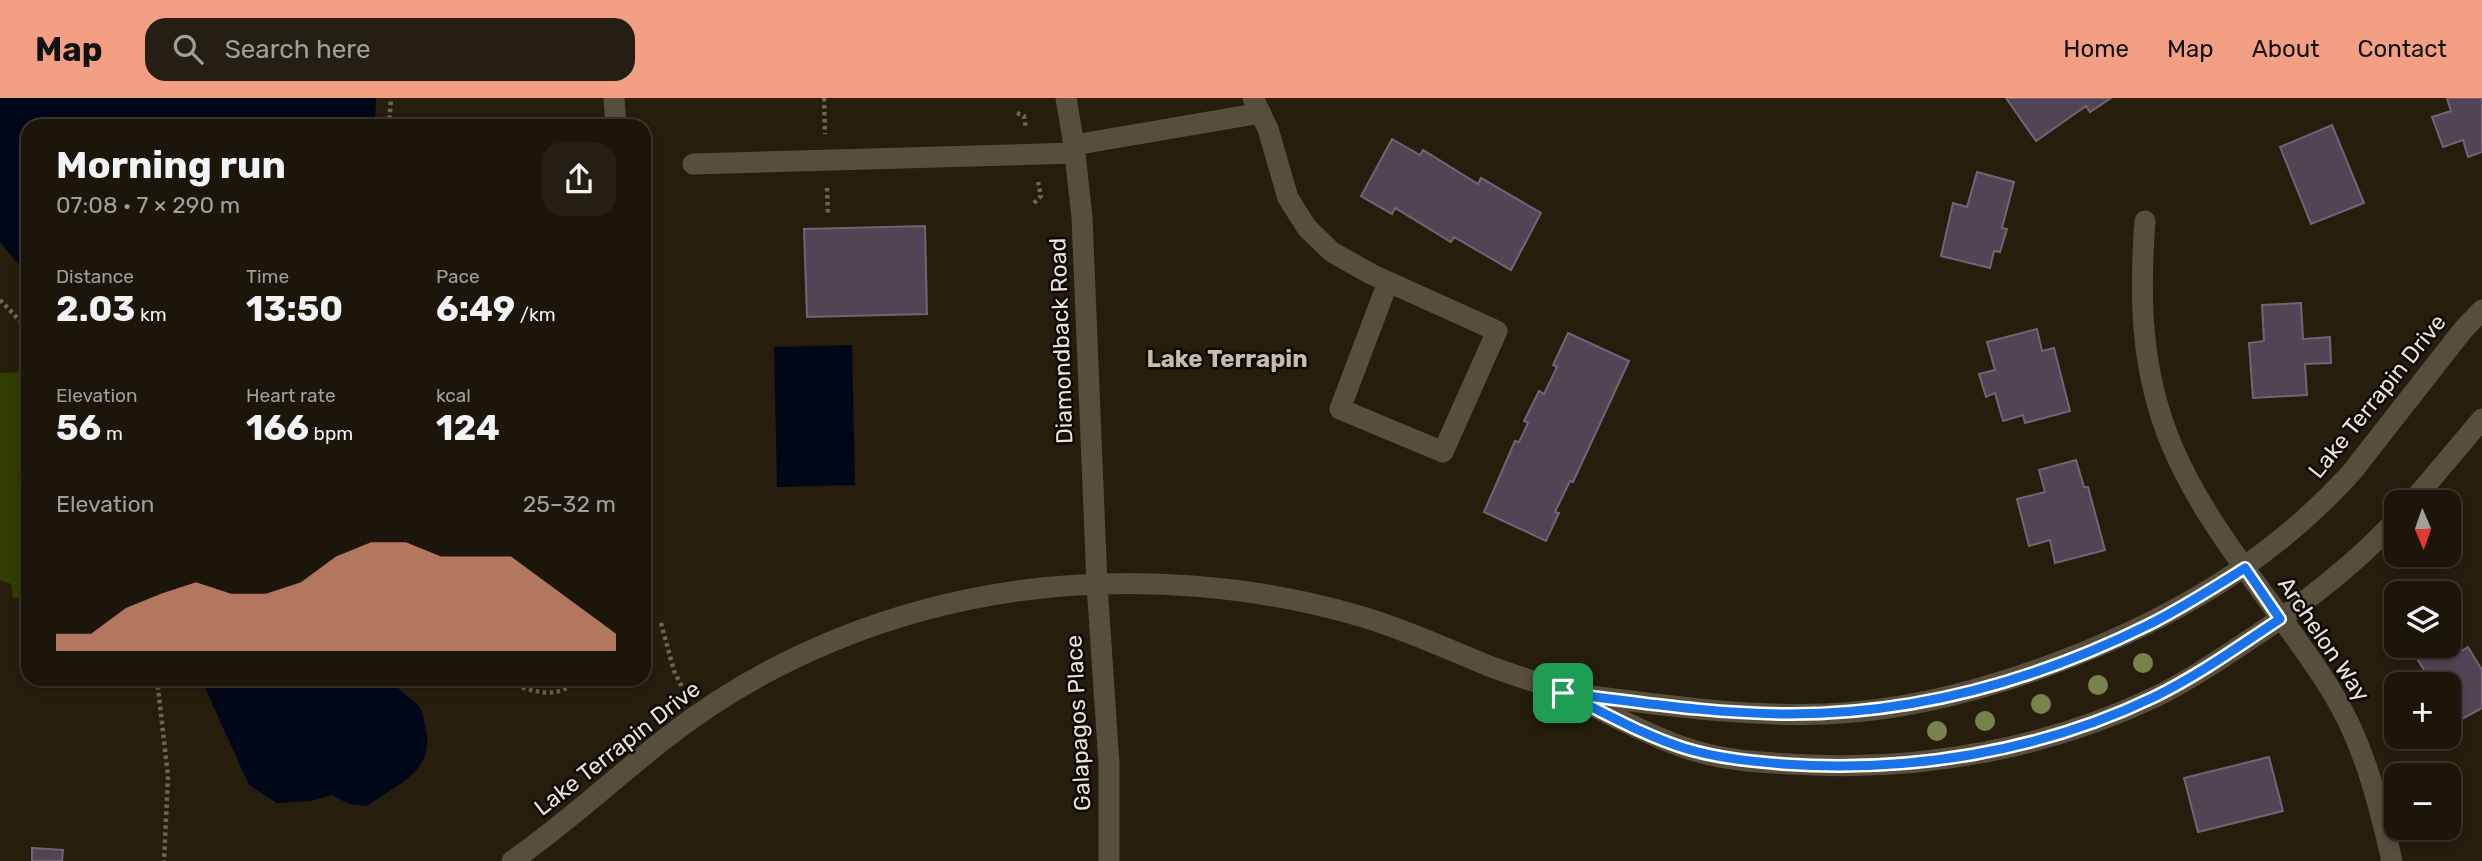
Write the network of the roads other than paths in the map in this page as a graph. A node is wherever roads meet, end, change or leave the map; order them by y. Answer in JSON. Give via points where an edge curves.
{"nodes":[{"id":1,"x":614,"y":98,"type":"edge"},
{"id":2,"x":1066,"y":98,"type":"edge"},
{"id":3,"x":1257,"y":106,"type":"edge"},
{"id":4,"x":616,"y":119,"type":"edge"},
{"id":5,"x":1075,"y":149,"type":"junction"},
{"id":6,"x":693,"y":164,"type":"dead end"},
{"id":7,"x":2145,"y":222,"type":"dead end"},
{"id":8,"x":1388,"y":282,"type":"junction"},
{"id":9,"x":2482,"y":310,"type":"edge"},
{"id":10,"x":2482,"y":419,"type":"edge"},
{"id":11,"x":2422,"y":490,"type":"edge"},
{"id":12,"x":2384,"y":531,"type":"edge"},
{"id":13,"x":2245,"y":568,"type":"junction"},
{"id":14,"x":1097,"y":584,"type":"junction"},
{"id":15,"x":2280,"y":619,"type":"junction"},
{"id":16,"x":1563,"y":693,"type":"junction"},
{"id":17,"x":512,"y":861,"type":"edge"},
{"id":18,"x":1109,"y":861,"type":"edge"},
{"id":19,"x":2392,"y":861,"type":"edge"}],
"edges":[{"from":1,"to":4,"type":"street"},
{"from":2,"to":5,"type":"street","name":"Diamondback Road"},
{"from":3,"to":5,"type":"street"},
{"from":3,"to":8,"type":"street","via":[[1288,198],[1307,228],[1332,252]]},
{"from":5,"to":6,"type":"street"},
{"from":5,"to":14,"type":"street","name":"Diamondback Road","via":[[1082,217]]},
{"from":7,"to":13,"type":"street","name":"Archelon Way","via":[[2140,281],[2153,388],[2172,445],[2198,499]]},
{"from":8,"to":8,"type":"street","via":[[1497,331],[1443,452],[1340,409]]},
{"from":9,"to":13,"type":"street","name":"Lake Terrapin Drive","via":[[2332,494]]},
{"from":10,"to":11,"type":"street"},
{"from":12,"to":15,"type":"street","name":"Lake Terrapin Drive","via":[[2327,586]]},
{"from":13,"to":15,"type":"street","name":"Archelon Way"},
{"from":13,"to":16,"type":"street","name":"Lake Terrapin Drive","via":[[2149,625],[2101,646],[1990,687],[1903,705],[1827,713],[1742,713]]},
{"from":14,"to":16,"type":"street","name":"Lake Terrapin Drive","via":[[1232,591],[1321,606],[1399,629]]},
{"from":14,"to":17,"type":"street","name":"Lake Terrapin Drive","via":[[1017,591],[948,604],[881,622],[806,652],[735,690],[668,736]]},
{"from":14,"to":18,"type":"street","name":"Galapagos Place","via":[[1109,764]]},
{"from":15,"to":16,"type":"street","name":"Lake Terrapin Drive","via":[[2188,679],[2116,714],[2018,744],[1944,759],[1828,766],[1733,759],[1681,747]]},
{"from":15,"to":19,"type":"street","name":"Archelon Way","via":[[2329,688],[2358,741]]}]}
